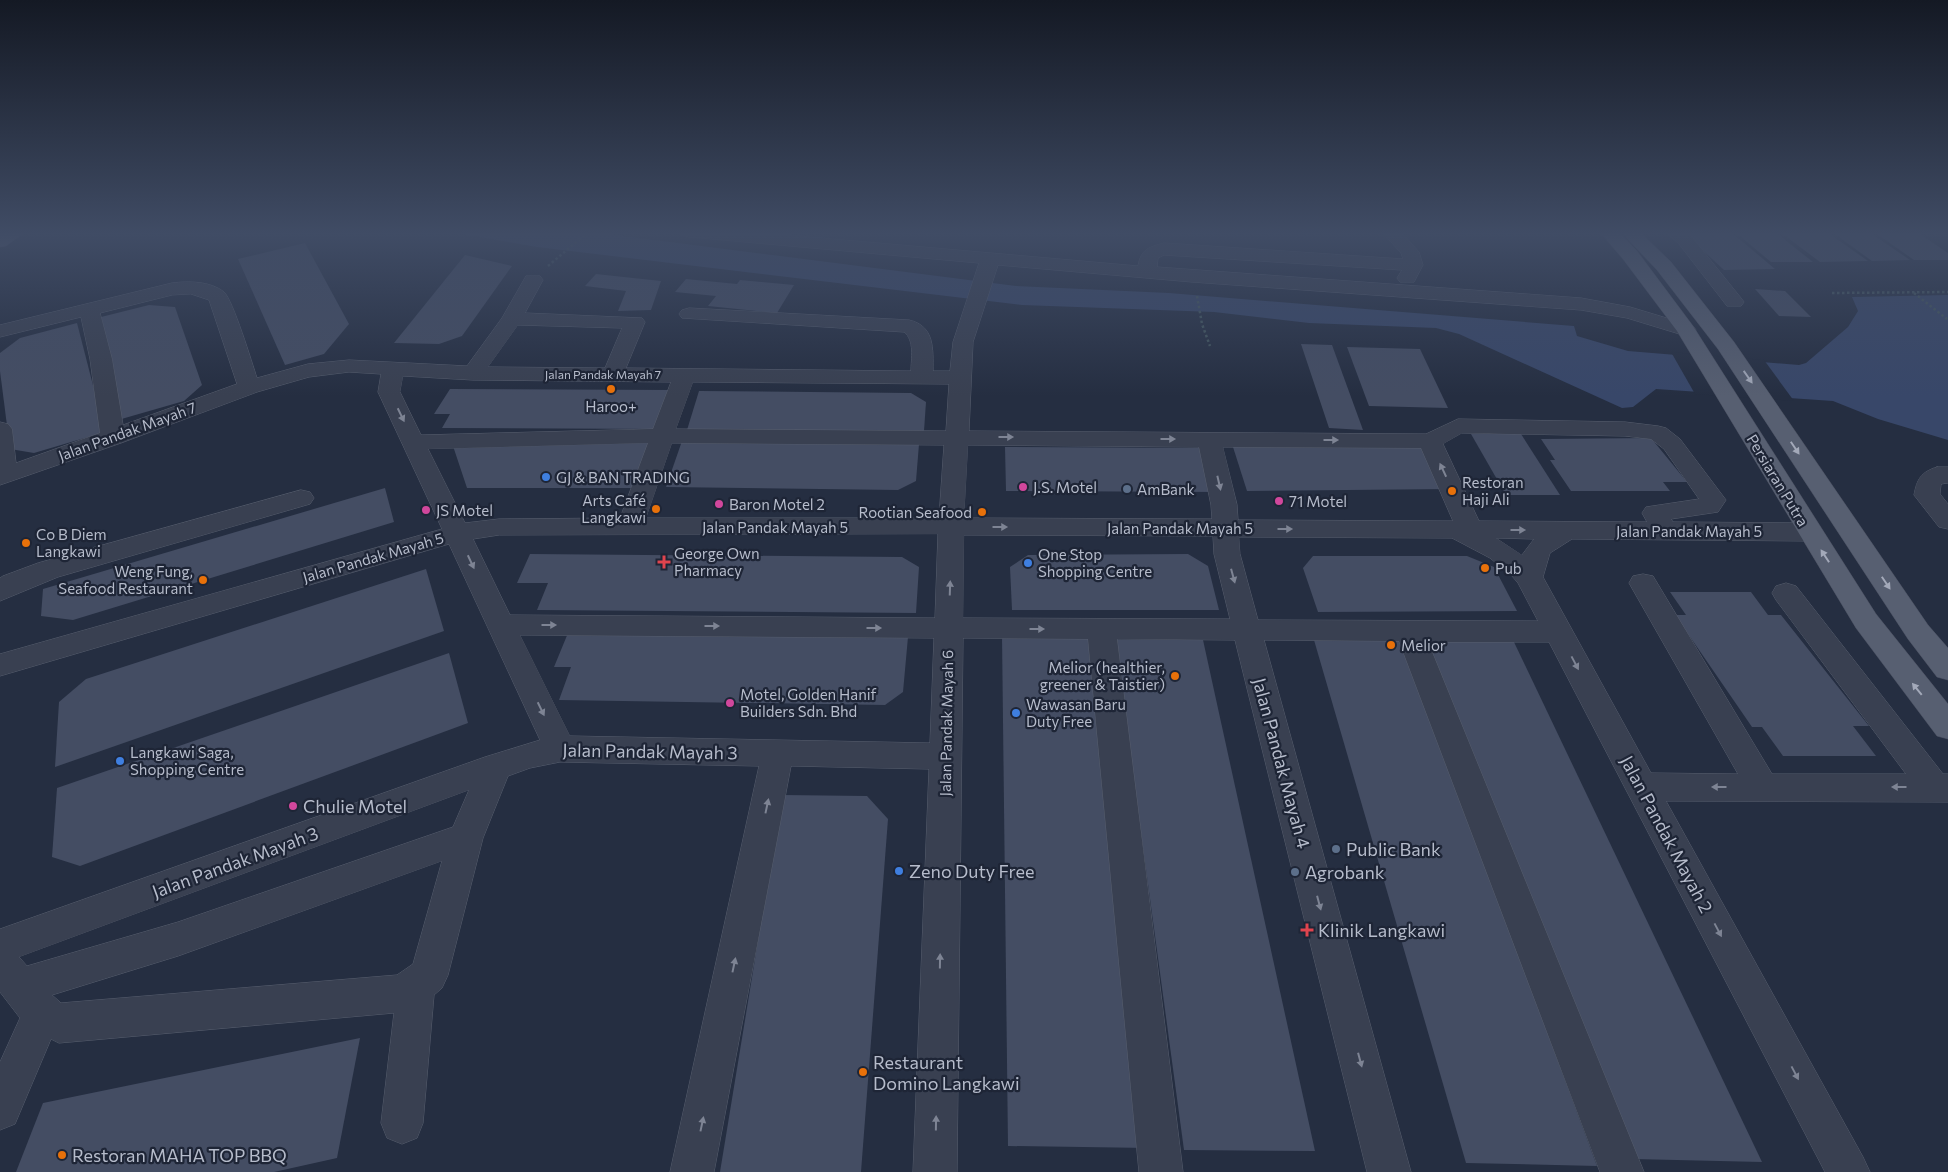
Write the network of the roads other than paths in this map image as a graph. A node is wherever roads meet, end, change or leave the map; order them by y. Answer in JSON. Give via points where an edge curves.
{"nodes":[{"id":1,"x":531,"y":287,"type":"edge"},
{"id":2,"x":980,"y":287,"type":"edge"},
{"id":3,"x":1347,"y":287,"type":"edge"},
{"id":4,"x":1406,"y":287,"type":"edge"},
{"id":5,"x":1654,"y":287,"type":"edge"},
{"id":6,"x":1680,"y":287,"type":"edge"},
{"id":7,"x":1722,"y":287,"type":"edge"},
{"id":8,"x":1405,"y":291,"type":"junction"},
{"id":9,"x":1661,"y":296,"type":"junction"},
{"id":10,"x":1734,"y":302,"type":"dead end"},
{"id":11,"x":1581,"y":304,"type":"junction"},
{"id":12,"x":89,"y":309,"type":"junction"},
{"id":13,"x":689,"y":314,"type":"dead end"},
{"id":14,"x":512,"y":319,"type":"junction"},
{"id":15,"x":0,"y":331,"type":"edge"},
{"id":16,"x":1690,"y":337,"type":"junction"},
{"id":17,"x":393,"y":370,"type":"junction"},
{"id":18,"x":473,"y":373,"type":"junction"},
{"id":19,"x":613,"y":374,"type":"junction"},
{"id":20,"x":684,"y":375,"type":"junction"},
{"id":21,"x":922,"y":377,"type":"junction"},
{"id":22,"x":961,"y":378,"type":"junction"},
{"id":23,"x":249,"y":387,"type":"junction"},
{"id":24,"x":0,"y":429,"type":"edge"},
{"id":25,"x":662,"y":436,"type":"junction"},
{"id":26,"x":957,"y":437,"type":"junction"},
{"id":27,"x":113,"y":438,"type":"junction"},
{"id":28,"x":1209,"y":439,"type":"junction"},
{"id":29,"x":1430,"y":441,"type":"junction"},
{"id":30,"x":414,"y":442,"type":"junction"},
{"id":31,"x":1948,"y":475,"type":"edge"},
{"id":32,"x":3,"y":476,"type":"edge"},
{"id":33,"x":301,"y":498,"type":"dead end"},
{"id":34,"x":1948,"y":521,"type":"edge"},
{"id":35,"x":952,"y":526,"type":"junction"},
{"id":36,"x":630,"y":527,"type":"junction"},
{"id":37,"x":1226,"y":528,"type":"junction"},
{"id":38,"x":1462,"y":530,"type":"junction"},
{"id":39,"x":1568,"y":530,"type":"junction"},
{"id":40,"x":1664,"y":531,"type":"junction"},
{"id":41,"x":1810,"y":532,"type":"junction"},
{"id":42,"x":457,"y":533,"type":"junction"},
{"id":43,"x":1529,"y":578,"type":"junction"},
{"id":44,"x":1643,"y":583,"type":"dead end"},
{"id":45,"x":0,"y":591,"type":"edge"},
{"id":46,"x":1786,"y":593,"type":"dead end"},
{"id":47,"x":501,"y":625,"type":"junction"},
{"id":48,"x":948,"y":628,"type":"junction"},
{"id":49,"x":1101,"y":629,"type":"junction"},
{"id":50,"x":1247,"y":630,"type":"junction"},
{"id":51,"x":1409,"y":631,"type":"junction"},
{"id":52,"x":1558,"y":632,"type":"junction"},
{"id":53,"x":0,"y":660,"type":"edge"},
{"id":54,"x":0,"y":665,"type":"edge"},
{"id":55,"x":1948,"y":668,"type":"edge"},
{"id":56,"x":0,"y":679,"type":"edge"},
{"id":57,"x":1948,"y":727,"type":"edge"},
{"id":58,"x":560,"y":749,"type":"junction"},
{"id":59,"x":778,"y":753,"type":"junction"},
{"id":60,"x":945,"y":756,"type":"junction"},
{"id":61,"x":496,"y":766,"type":"junction"},
{"id":62,"x":1641,"y":787,"type":"junction"},
{"id":63,"x":1762,"y":787,"type":"junction"},
{"id":64,"x":1941,"y":788,"type":"edge"},
{"id":65,"x":466,"y":838,"type":"junction"},
{"id":66,"x":0,"y":947,"type":"edge"},
{"id":67,"x":416,"y":986,"type":"junction"},
{"id":68,"x":21,"y":988,"type":"edge"},
{"id":69,"x":0,"y":1109,"type":"edge"},
{"id":70,"x":402,"y":1123,"type":"dead end"},
{"id":71,"x":692,"y":1172,"type":"edge"},
{"id":72,"x":935,"y":1172,"type":"edge"},
{"id":73,"x":1161,"y":1172,"type":"edge"},
{"id":74,"x":1389,"y":1172,"type":"edge"},
{"id":75,"x":1622,"y":1172,"type":"edge"},
{"id":76,"x":1848,"y":1172,"type":"edge"}],
"edges":[{"from":1,"to":14,"type":"street"},
{"from":2,"to":22,"type":"street","name":"Jalan Pandak Mayah 6","via":[[963,342]]},
{"from":3,"to":8,"type":"street"},
{"from":4,"to":8,"type":"street"},
{"from":5,"to":9,"type":"main road","name":"Persiaran Putra"},
{"from":6,"to":55,"type":"main road","name":"Persiaran Putra","one_way":true,"via":[[1727,346],[1918,632]]},
{"from":7,"to":10,"type":"street"},
{"from":8,"to":11,"type":"street"},
{"from":9,"to":11,"type":"street"},
{"from":9,"to":16,"type":"main road","name":"Persiaran Putra"},
{"from":11,"to":16,"type":"street","via":[[1630,312]]},
{"from":12,"to":15,"type":"street"},
{"from":12,"to":23,"type":"street","via":[[172,288],[207,290],[218,298]]},
{"from":12,"to":27,"type":"street","via":[[101,359]]},
{"from":13,"to":21,"type":"street","via":[[909,326],[918,332],[922,344]]},
{"from":14,"to":18,"type":"street"},
{"from":14,"to":19,"type":"street","via":[[635,322]]},
{"from":16,"to":41,"type":"main road","name":"Persiaran Putra"},
{"from":17,"to":18,"type":"street","name":"Jalan Pandak Mayah 7"},
{"from":17,"to":23,"type":"street","name":"Jalan Pandak Mayah 7","via":[[349,366],[308,372]]},
{"from":17,"to":30,"type":"street","one_way":true,"via":[[390,392]]},
{"from":18,"to":19,"type":"street","name":"Jalan Pandak Mayah 7"},
{"from":19,"to":20,"type":"street","name":"Jalan Pandak Mayah 7"},
{"from":20,"to":21,"type":"street","name":"Jalan Pandak Mayah 7"},
{"from":20,"to":25,"type":"street"},
{"from":21,"to":22,"type":"street","name":"Jalan Pandak Mayah 7"},
{"from":22,"to":26,"type":"street","name":"Jalan Pandak Mayah 6"},
{"from":23,"to":27,"type":"street","name":"Jalan Pandak Mayah 7"},
{"from":24,"to":32,"type":"street","name":"Jalan Pandak Mayah 7"},
{"from":25,"to":26,"type":"street"},
{"from":25,"to":30,"type":"street"},
{"from":25,"to":36,"type":"street"},
{"from":26,"to":28,"type":"street","one_way":true},
{"from":26,"to":35,"type":"street","name":"Jalan Pandak Mayah 6"},
{"from":27,"to":32,"type":"street","name":"Jalan Pandak Mayah 7"},
{"from":28,"to":29,"type":"street","one_way":true},
{"from":28,"to":37,"type":"street","name":"Jalan Pandak Mayah 4","one_way":true},
{"from":38,"to":29,"type":"street","one_way":true},
{"from":29,"to":40,"type":"street","via":[[1458,426],[1624,429],[1658,433],[1672,444],[1713,500],[1709,506],[1655,513]]},
{"from":30,"to":42,"type":"street"},
{"from":31,"to":34,"type":"street","via":[[1937,475],[1929,480],[1927,495]]},
{"from":33,"to":45,"type":"street","via":[[48,570]]},
{"from":35,"to":36,"type":"street","name":"Jalan Pandak Mayah 5"},
{"from":35,"to":37,"type":"street","name":"Jalan Pandak Mayah 5","one_way":true},
{"from":48,"to":35,"type":"street","name":"Jalan Pandak Mayah 6","one_way":true},
{"from":36,"to":42,"type":"street","name":"Jalan Pandak Mayah 5","via":[[499,527]]},
{"from":37,"to":38,"type":"street","name":"Jalan Pandak Mayah 5","one_way":true},
{"from":37,"to":50,"type":"street","name":"Jalan Pandak Mayah 4","one_way":true,"via":[[1227,554]]},
{"from":38,"to":39,"type":"street","name":"Jalan Pandak Mayah 5","one_way":true},
{"from":38,"to":43,"type":"street","name":"Jalan Pandak Mayah 2","via":[[1510,558]]},
{"from":39,"to":40,"type":"street","name":"Jalan Pandak Mayah 5"},
{"from":39,"to":43,"type":"street","name":"Jalan Pandak Mayah 5","via":[[1543,543],[1532,558]]},
{"from":40,"to":41,"type":"street","name":"Jalan Pandak Mayah 5"},
{"from":57,"to":41,"type":"main road","name":"Persiaran Putra","one_way":true,"via":[[1866,621]]},
{"from":42,"to":47,"type":"street","one_way":true},
{"from":42,"to":54,"type":"street","name":"Jalan Pandak Mayah 5"},
{"from":43,"to":52,"type":"street","name":"Jalan Pandak Mayah 2"},
{"from":44,"to":63,"type":"street"},
{"from":46,"to":64,"type":"street"},
{"from":47,"to":48,"type":"street","one_way":true},
{"from":47,"to":58,"type":"street","one_way":true},
{"from":48,"to":49,"type":"street","one_way":true},
{"from":48,"to":60,"type":"street","name":"Jalan Pandak Mayah 6"},
{"from":49,"to":50,"type":"street"},
{"from":49,"to":73,"type":"street"},
{"from":50,"to":51,"type":"street"},
{"from":50,"to":74,"type":"street","name":"Jalan Pandak Mayah 4","one_way":true},
{"from":51,"to":52,"type":"street"},
{"from":51,"to":75,"type":"street"},
{"from":52,"to":62,"type":"street","name":"Jalan Pandak Mayah 2","one_way":true},
{"from":53,"to":54,"type":"street"},
{"from":54,"to":56,"type":"street"},
{"from":58,"to":59,"type":"street","name":"Jalan Pandak Mayah 3"},
{"from":58,"to":61,"type":"street","name":"Jalan Pandak Mayah 3"},
{"from":59,"to":60,"type":"street","name":"Jalan Pandak Mayah 3"},
{"from":71,"to":59,"type":"street","one_way":true},
{"from":72,"to":60,"type":"street","name":"Jalan Pandak Mayah 6","one_way":true},
{"from":61,"to":65,"type":"street"},
{"from":61,"to":66,"type":"street","name":"Jalan Pandak Mayah 3"},
{"from":63,"to":62,"type":"street","one_way":true},
{"from":62,"to":76,"type":"street","name":"Jalan Pandak Mayah 2","one_way":true},
{"from":64,"to":63,"type":"street","one_way":true},
{"from":65,"to":67,"type":"street","via":[[429,976]]},
{"from":65,"to":68,"type":"street","via":[[178,940]]},
{"from":67,"to":68,"type":"street","via":[[399,994],[59,1023]]},
{"from":67,"to":70,"type":"street"},
{"from":68,"to":69,"type":"street"}]}
